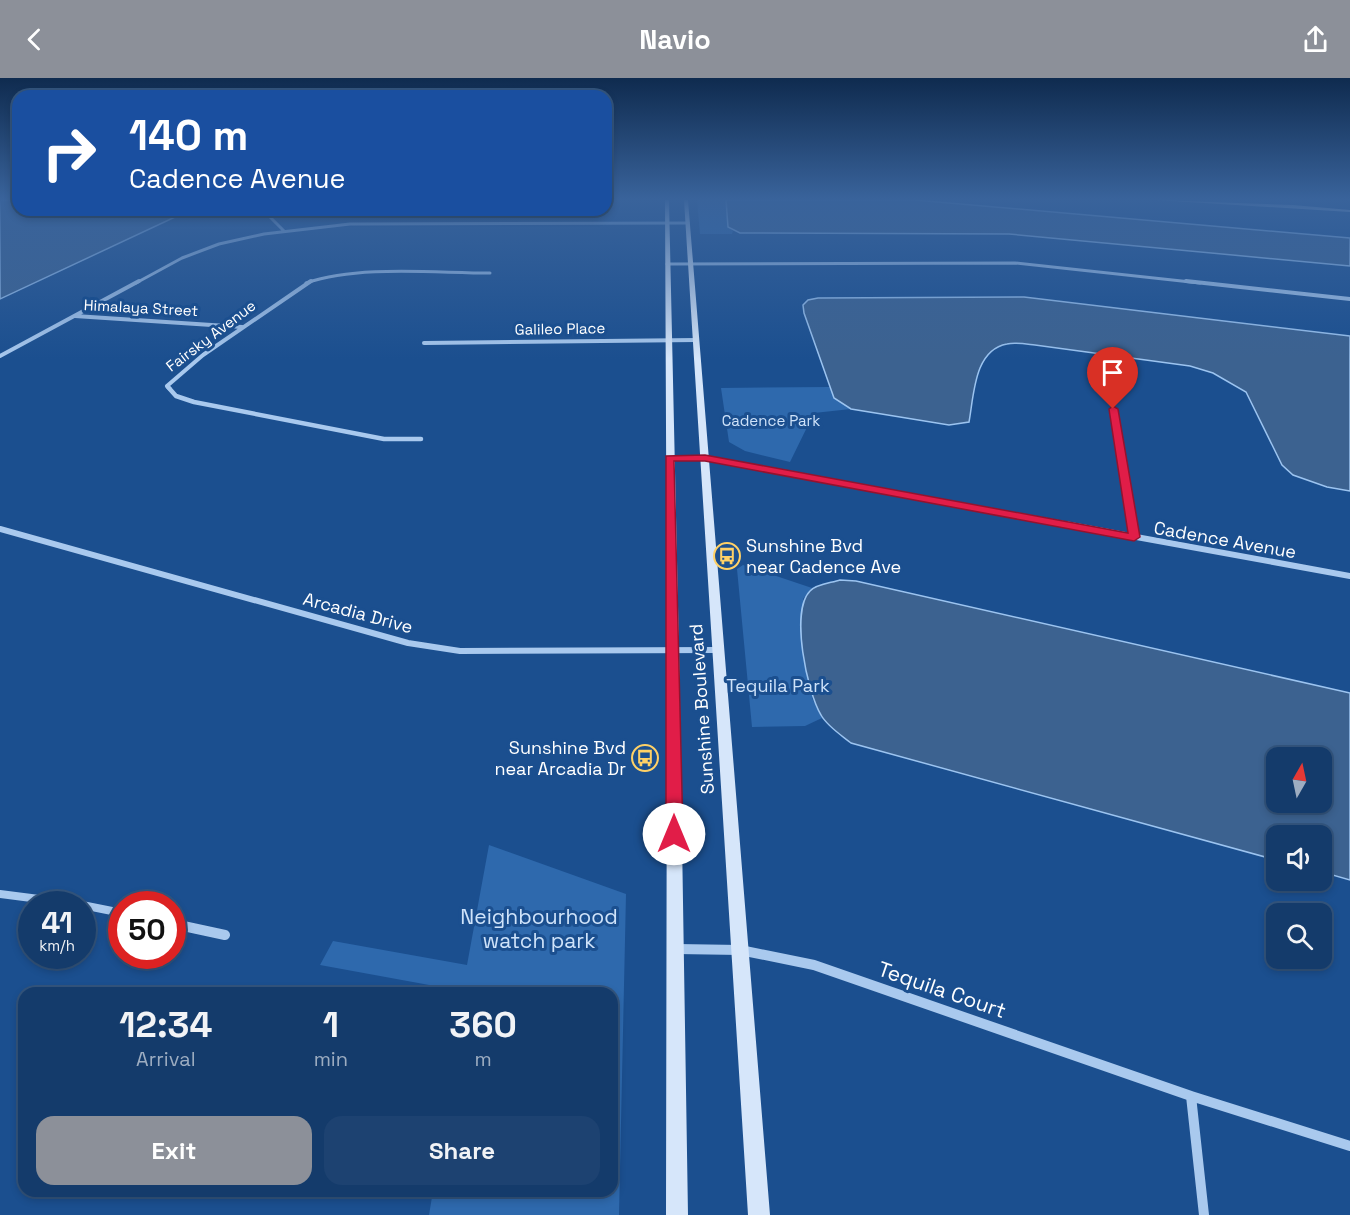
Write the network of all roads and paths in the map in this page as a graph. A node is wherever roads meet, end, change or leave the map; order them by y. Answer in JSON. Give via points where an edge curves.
{"nodes":[{"id":1,"x":195,"y":253,"type":"edge"},
{"id":2,"x":667,"y":253,"type":"edge"},
{"id":3,"x":690,"y":253,"type":"edge"},
{"id":4,"x":691,"y":263,"type":"junction"},
{"id":5,"x":667,"y":264,"type":"junction"},
{"id":6,"x":490,"y":273,"type":"dead end"},
{"id":7,"x":1350,"y":299,"type":"edge"},
{"id":8,"x":74,"y":316,"type":"junction"},
{"id":9,"x":242,"y":327,"type":"junction"},
{"id":10,"x":668,"y":340,"type":"junction"},
{"id":11,"x":696,"y":340,"type":"junction"},
{"id":12,"x":424,"y":343,"type":"dead end"},
{"id":13,"x":0,"y":356,"type":"edge"},
{"id":14,"x":1113,"y":409,"type":"dead end"},
{"id":15,"x":421,"y":439,"type":"dead end"},
{"id":16,"x":669,"y":458,"type":"junction"},
{"id":17,"x":705,"y":458,"type":"junction"},
{"id":18,"x":0,"y":529,"type":"edge"},
{"id":19,"x":1134,"y":537,"type":"junction"},
{"id":20,"x":1350,"y":576,"type":"edge"},
{"id":21,"x":718,"y":650,"type":"junction"},
{"id":22,"x":673,"y":651,"type":"junction"},
{"id":23,"x":0,"y":894,"type":"edge"},
{"id":24,"x":18,"y":896,"type":"edge"},
{"id":25,"x":186,"y":927,"type":"edge"},
{"id":26,"x":225,"y":935,"type":"dead end"},
{"id":27,"x":675,"y":949,"type":"junction"},
{"id":28,"x":740,"y":950,"type":"junction"},
{"id":29,"x":1191,"y":1096,"type":"junction"},
{"id":30,"x":1350,"y":1146,"type":"edge"},
{"id":31,"x":677,"y":1215,"type":"edge"},
{"id":32,"x":759,"y":1215,"type":"edge"},
{"id":33,"x":1204,"y":1215,"type":"edge"}],
"edges":[{"from":1,"to":8,"type":"street"},
{"from":2,"to":5,"type":"main road","name":"Sunshine Boulevard"},
{"from":3,"to":4,"type":"main road","name":"Sunshine Boulevard"},
{"from":4,"to":5,"type":"street"},
{"from":4,"to":7,"type":"street","via":[[1005,262]]},
{"from":4,"to":11,"type":"main road","name":"Sunshine Boulevard"},
{"from":5,"to":10,"type":"main road","name":"Sunshine Boulevard"},
{"from":6,"to":9,"type":"street","name":"Fairsky Avenue","via":[[354,273],[324,277],[306,283]]},
{"from":8,"to":9,"type":"street","name":"Himalaya Street"},
{"from":8,"to":13,"type":"street"},
{"from":9,"to":15,"type":"street","name":"Fairsky Avenue","via":[[178,374],[167,386],[176,396],[384,439]]},
{"from":10,"to":11,"type":"street","name":"Galileo Place"},
{"from":10,"to":12,"type":"street","name":"Galileo Place"},
{"from":10,"to":16,"type":"main road","name":"Sunshine Boulevard"},
{"from":11,"to":17,"type":"main road","name":"Sunshine Boulevard"},
{"from":14,"to":19,"type":"street"},
{"from":16,"to":17,"type":"street","name":"Cadence Avenue"},
{"from":16,"to":22,"type":"main road","name":"Sunshine Boulevard"},
{"from":17,"to":19,"type":"street","name":"Cadence Avenue"},
{"from":17,"to":21,"type":"main road","name":"Sunshine Boulevard"},
{"from":18,"to":22,"type":"street","name":"Arcadia Drive","via":[[408,643],[460,651]]},
{"from":19,"to":20,"type":"street","name":"Cadence Avenue"},
{"from":21,"to":22,"type":"street","name":"Arcadia Drive"},
{"from":21,"to":28,"type":"main road","name":"Sunshine Boulevard"},
{"from":22,"to":27,"type":"main road","name":"Sunshine Boulevard"},
{"from":23,"to":24,"type":"street"},
{"from":25,"to":26,"type":"street"},
{"from":27,"to":28,"type":"street","name":"Tequila Court"},
{"from":27,"to":31,"type":"main road","name":"Sunshine Boulevard"},
{"from":28,"to":29,"type":"street","name":"Tequila Court","via":[[814,965]]},
{"from":28,"to":32,"type":"main road","name":"Sunshine Boulevard"},
{"from":29,"to":30,"type":"street","name":"Tequila Court"},
{"from":29,"to":33,"type":"street"}]}
